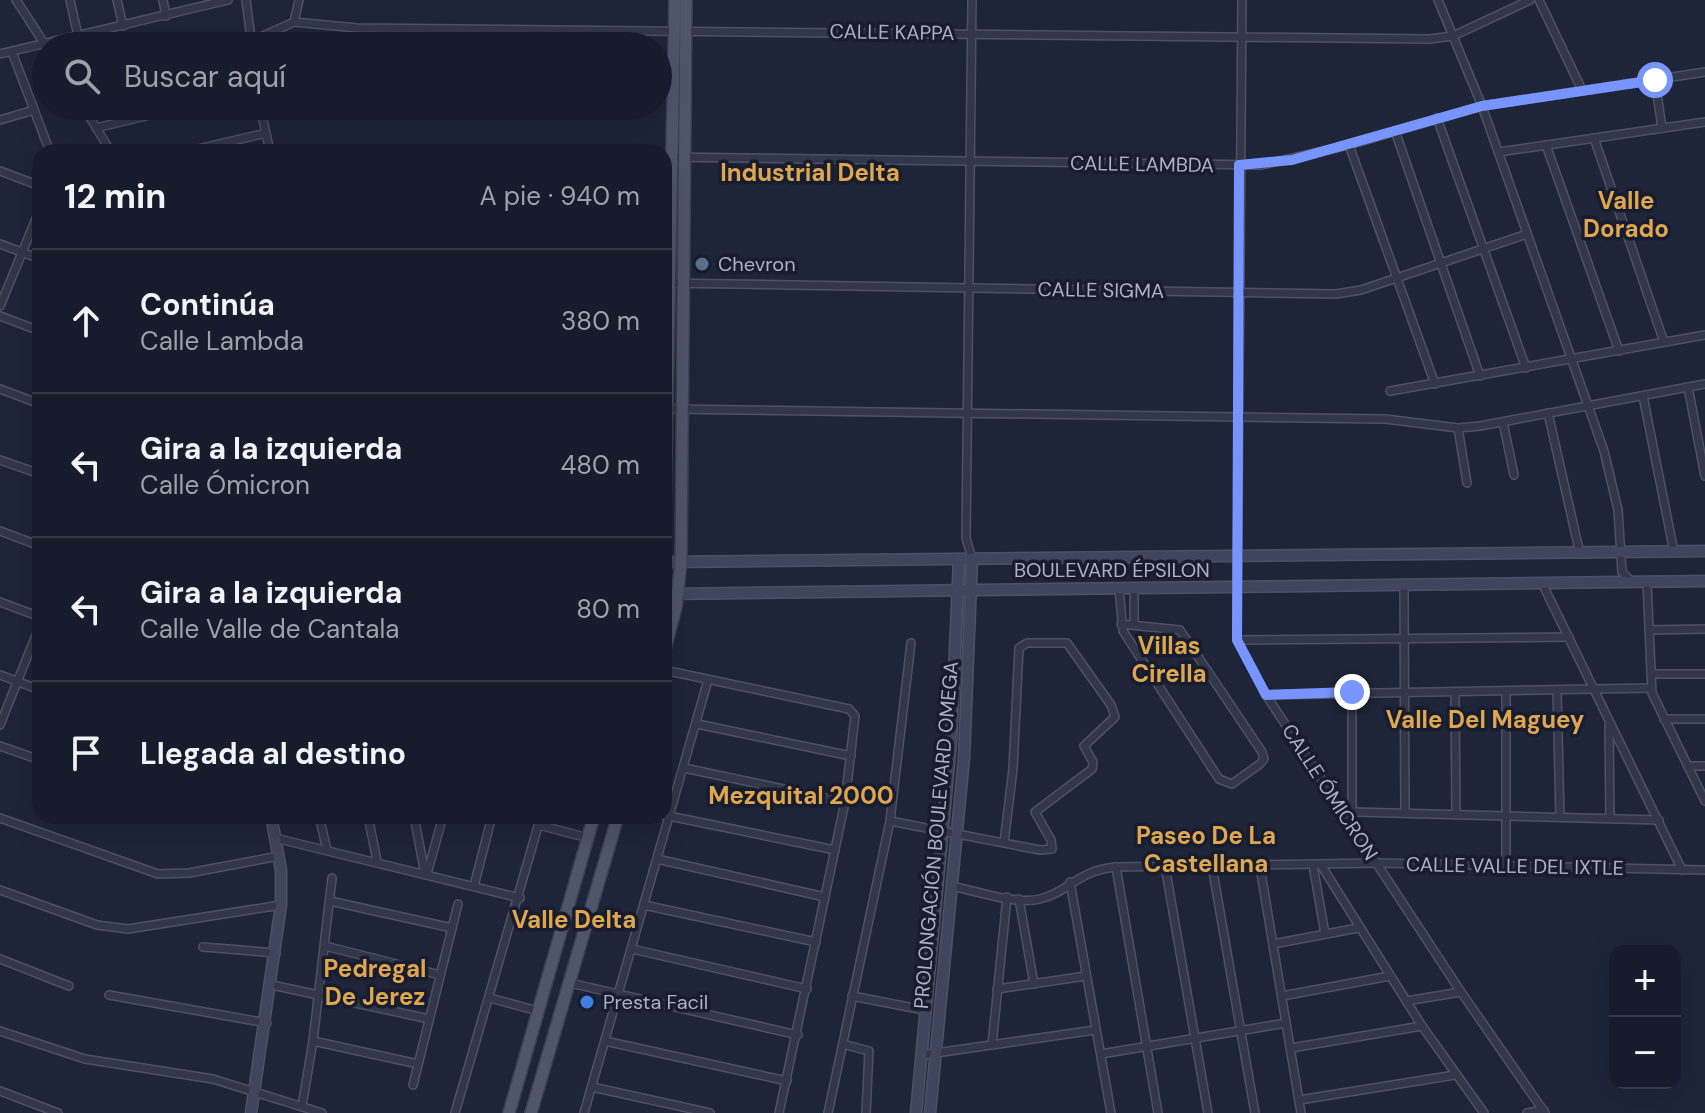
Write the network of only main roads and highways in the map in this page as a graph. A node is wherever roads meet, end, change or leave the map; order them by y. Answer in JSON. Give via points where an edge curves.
{"nodes":[{"id":1,"x":675,"y":0,"type":"edge"},
{"id":2,"x":686,"y":0,"type":"edge"},
{"id":3,"x":681,"y":31,"type":"junction"},
{"id":4,"x":674,"y":157,"type":"edge"},
{"id":5,"x":673,"y":283,"type":"edge"},
{"id":6,"x":672,"y":409,"type":"edge"},
{"id":7,"x":672,"y":619,"type":"edge"},
{"id":8,"x":592,"y":824,"type":"edge"},
{"id":9,"x":616,"y":824,"type":"edge"},
{"id":10,"x":509,"y":1113,"type":"edge"},
{"id":11,"x":531,"y":1113,"type":"edge"}],
"edges":[{"from":1,"to":3,"type":"main road"},
{"from":2,"to":3,"type":"main road"},
{"from":3,"to":4,"type":"main road"},
{"from":4,"to":5,"type":"main road"},
{"from":5,"to":6,"type":"main road"},
{"from":6,"to":7,"type":"main road","via":[[681,562]]},
{"from":8,"to":10,"type":"main road"},
{"from":9,"to":11,"type":"main road"}]}
